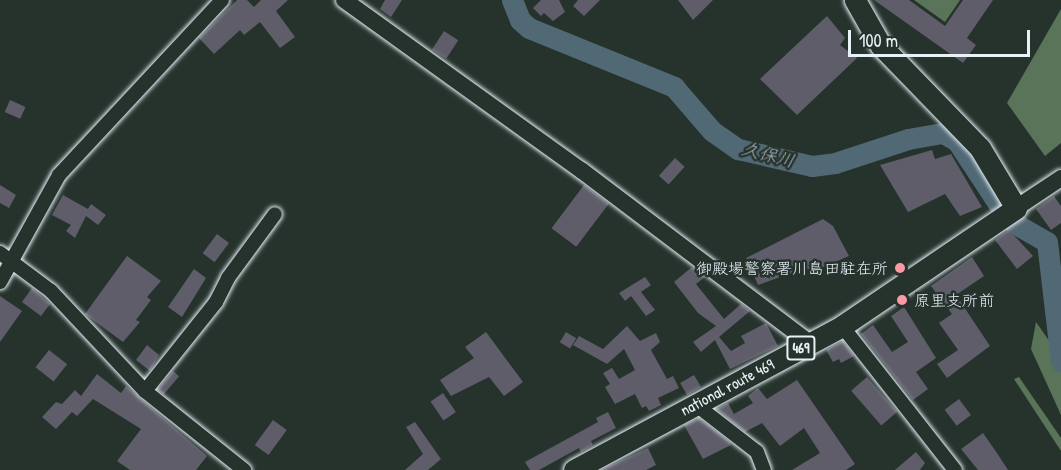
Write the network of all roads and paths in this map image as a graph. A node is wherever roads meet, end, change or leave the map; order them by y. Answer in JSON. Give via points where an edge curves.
{"nodes":[{"id":1,"x":222,"y":0,"type":"edge"},
{"id":2,"x":344,"y":0,"type":"edge"},
{"id":3,"x":855,"y":0,"type":"edge"},
{"id":4,"x":1061,"y":178,"type":"edge"},
{"id":5,"x":1016,"y":208,"type":"junction"},
{"id":6,"x":275,"y":214,"type":"dead end"},
{"id":7,"x":0,"y":253,"type":"edge"},
{"id":8,"x":13,"y":262,"type":"junction"},
{"id":9,"x":0,"y":282,"type":"edge"},
{"id":10,"x":842,"y":326,"type":"junction"},
{"id":11,"x":810,"y":343,"type":"junction"},
{"id":12,"x":145,"y":391,"type":"junction"},
{"id":13,"x":695,"y":404,"type":"junction"},
{"id":14,"x":244,"y":470,"type":"edge"},
{"id":15,"x":574,"y":470,"type":"edge"},
{"id":16,"x":764,"y":470,"type":"edge"},
{"id":17,"x":955,"y":470,"type":"edge"}],
"edges":[{"from":1,"to":8,"type":"street","via":[[59,175]]},
{"from":2,"to":11,"type":"street","via":[[581,170]]},
{"from":3,"to":5,"type":"highway","via":[[881,46],[980,148]]},
{"from":4,"to":5,"type":"street"},
{"from":5,"to":10,"type":"highway","name":"national route 469","number":"469"},
{"from":6,"to":12,"type":"street","via":[[216,302]]},
{"from":7,"to":8,"type":"street"},
{"from":8,"to":9,"type":"street"},
{"from":8,"to":12,"type":"street","via":[[74,313]]},
{"from":10,"to":11,"type":"highway","name":"national route 469","number":"469"},
{"from":10,"to":17,"type":"street"},
{"from":11,"to":13,"type":"highway","name":"national route 469","number":"469"},
{"from":12,"to":14,"type":"street"},
{"from":13,"to":15,"type":"highway","name":"national route 469","number":"469"},
{"from":13,"to":16,"type":"street","via":[[757,452]]}]}
